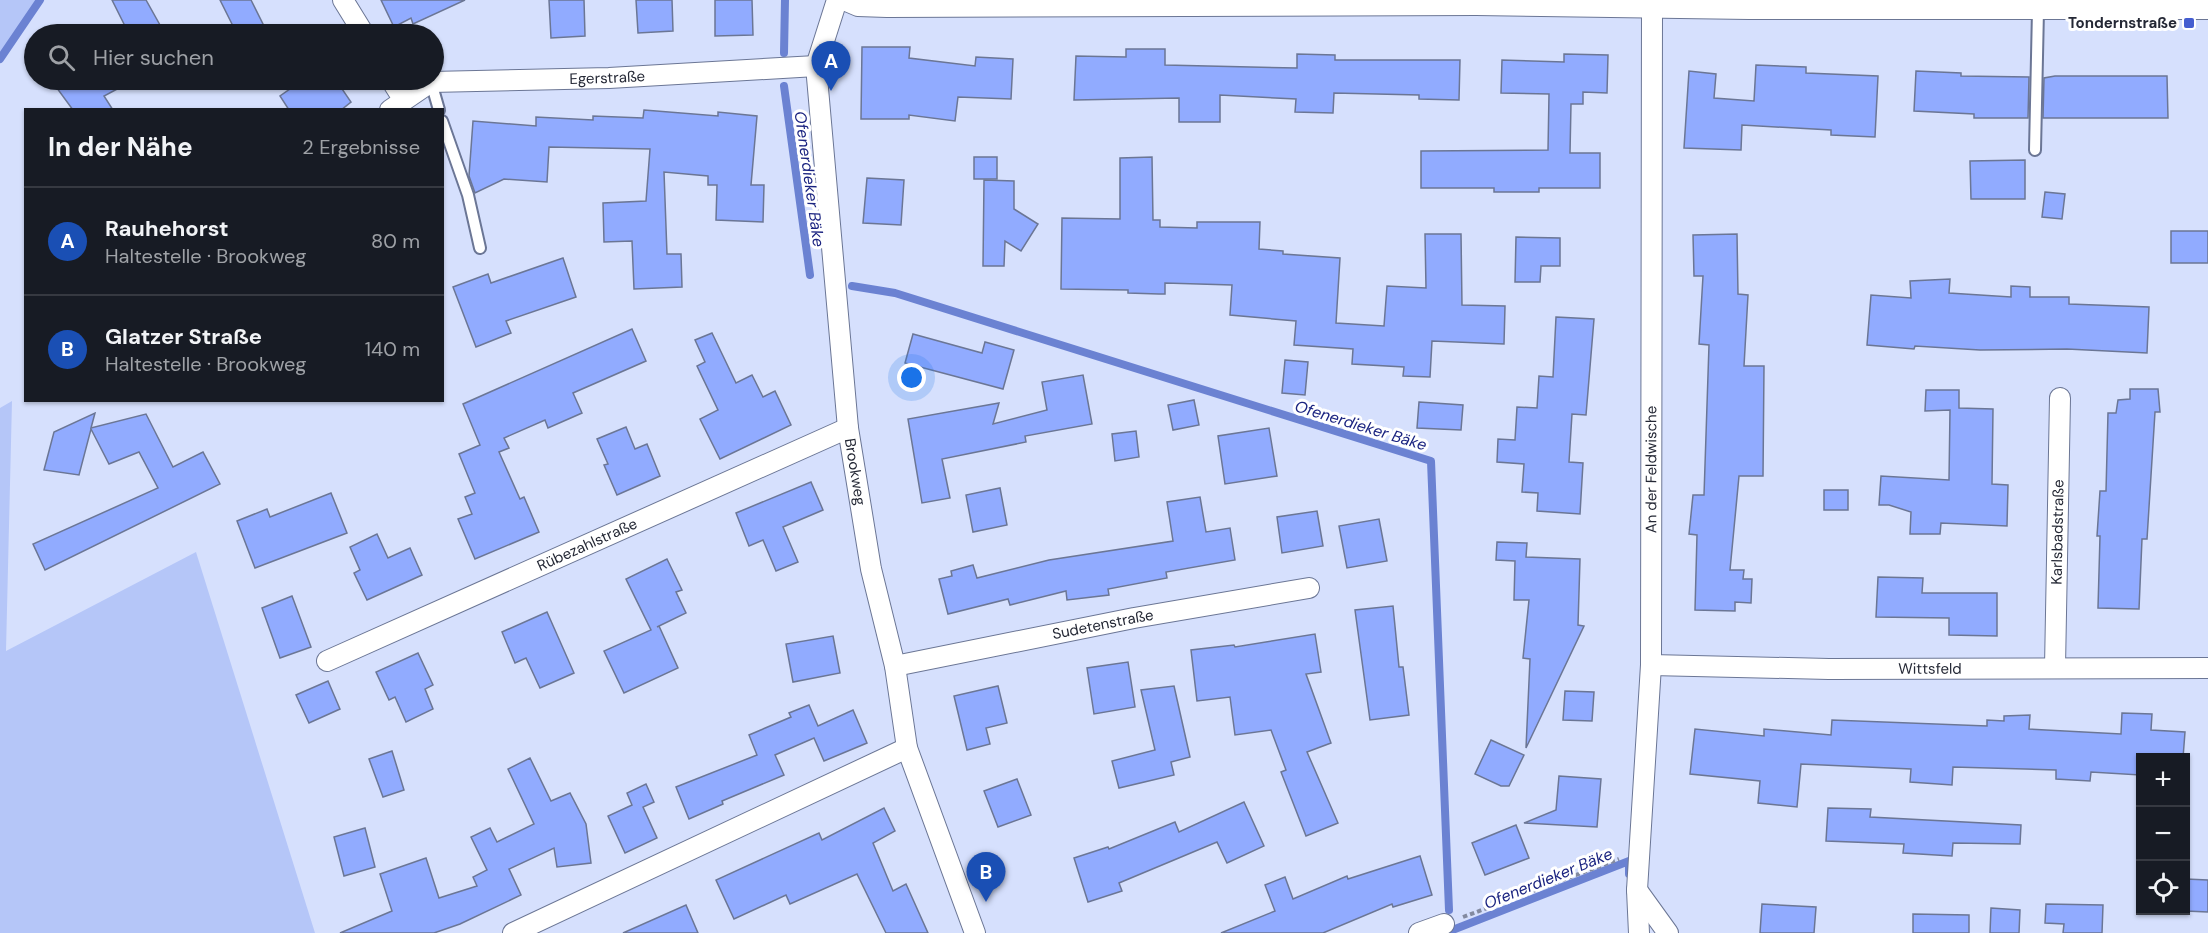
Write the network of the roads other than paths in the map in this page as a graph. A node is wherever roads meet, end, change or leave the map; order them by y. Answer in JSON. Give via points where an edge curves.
{"nodes":[{"id":1,"x":343,"y":0,"type":"edge"},
{"id":2,"x":837,"y":0,"type":"edge"},
{"id":3,"x":844,"y":0,"type":"edge"},
{"id":4,"x":1652,"y":8,"type":"junction"},
{"id":5,"x":2038,"y":9,"type":"junction"},
{"id":6,"x":2208,"y":9,"type":"edge"},
{"id":7,"x":358,"y":24,"type":"edge"},
{"id":8,"x":816,"y":66,"type":"junction"},
{"id":9,"x":444,"y":82,"type":"edge"},
{"id":10,"x":419,"y":90,"type":"edge"},
{"id":11,"x":433,"y":90,"type":"edge"},
{"id":12,"x":397,"y":104,"type":"edge"},
{"id":13,"x":438,"y":108,"type":"edge"},
{"id":14,"x":444,"y":127,"type":"edge"},
{"id":15,"x":2035,"y":150,"type":"dead end"},
{"id":16,"x":480,"y":248,"type":"dead end"},
{"id":17,"x":2060,"y":398,"type":"dead end"},
{"id":18,"x":848,"y":428,"type":"junction"},
{"id":19,"x":1309,"y":588,"type":"dead end"},
{"id":20,"x":327,"y":661,"type":"dead end"},
{"id":21,"x":1651,"y":665,"type":"junction"},
{"id":22,"x":895,"y":666,"type":"junction"},
{"id":23,"x":2055,"y":667,"type":"junction"},
{"id":24,"x":2208,"y":668,"type":"edge"},
{"id":25,"x":907,"y":748,"type":"junction"},
{"id":26,"x":1637,"y":890,"type":"junction"},
{"id":27,"x":1444,"y":924,"type":"road end"},
{"id":28,"x":513,"y":933,"type":"edge"},
{"id":29,"x":975,"y":933,"type":"edge"},
{"id":30,"x":1419,"y":933,"type":"edge"},
{"id":31,"x":1639,"y":933,"type":"edge"},
{"id":32,"x":1668,"y":933,"type":"edge"}],
"edges":[{"from":1,"to":7,"type":"street"},
{"from":2,"to":8,"type":"street","name":"Brookweg"},
{"from":3,"to":4,"type":"street","via":[[858,6],[887,7],[1291,4]]},
{"from":4,"to":5,"type":"street"},
{"from":4,"to":21,"type":"street","name":"An der Feldwische"},
{"from":5,"to":6,"type":"street"},
{"from":5,"to":15,"type":"lane"},
{"from":8,"to":9,"type":"street","name":"Egerstraße","via":[[609,78]]},
{"from":8,"to":18,"type":"street","name":"Brookweg"},
{"from":10,"to":12,"type":"street","name":"Egerstraße"},
{"from":11,"to":13,"type":"lane"},
{"from":14,"to":16,"type":"lane","via":[[468,195]]},
{"from":17,"to":23,"type":"street","name":"Karlsbadstraße"},
{"from":18,"to":20,"type":"street","name":"Rübezahlstraße"},
{"from":18,"to":22,"type":"street","name":"Brookweg","via":[[871,569]]},
{"from":19,"to":22,"type":"street","name":"Sudetenstraße","via":[[1142,616]]},
{"from":21,"to":23,"type":"street","name":"Wittsfeld","via":[[1829,669]]},
{"from":21,"to":26,"type":"street","name":"An der Feldwische"},
{"from":22,"to":25,"type":"street","name":"Brookweg"},
{"from":23,"to":24,"type":"street","name":"Wittsfeld"},
{"from":25,"to":28,"type":"street"},
{"from":25,"to":29,"type":"street","name":"Brookweg"},
{"from":26,"to":31,"type":"street","name":"An der Feldwische"},
{"from":26,"to":32,"type":"street"},
{"from":27,"to":30,"type":"street"}]}
